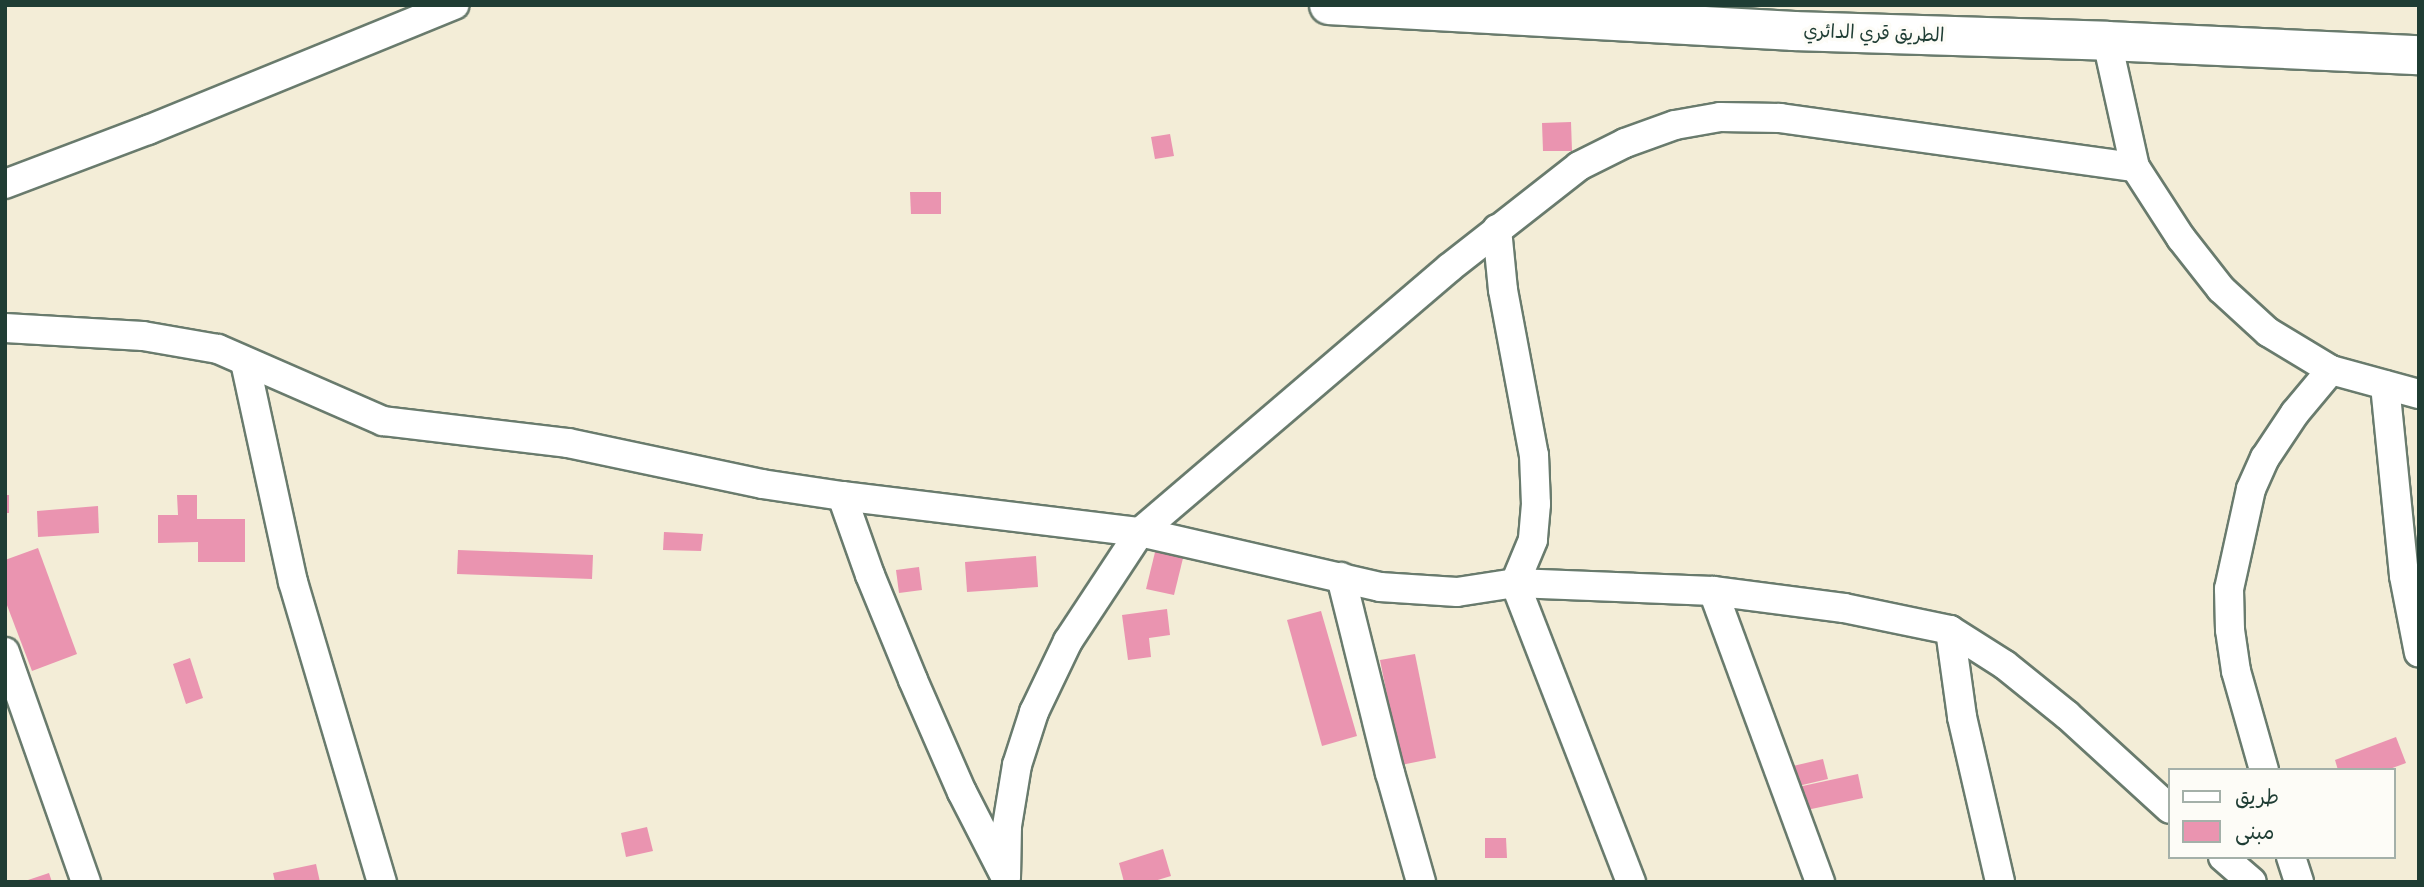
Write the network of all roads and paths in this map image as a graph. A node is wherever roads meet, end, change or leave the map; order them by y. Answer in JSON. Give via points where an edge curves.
{"nodes":[{"id":1,"x":454,"y":5,"type":"edge"},
{"id":2,"x":1329,"y":5,"type":"edge"},
{"id":3,"x":2107,"y":41,"type":"junction"},
{"id":4,"x":2419,"y":55,"type":"edge"},
{"id":5,"x":2135,"y":167,"type":"junction"},
{"id":6,"x":5,"y":184,"type":"edge"},
{"id":7,"x":1497,"y":229,"type":"junction"},
{"id":8,"x":5,"y":328,"type":"edge"},
{"id":9,"x":245,"y":362,"type":"junction"},
{"id":10,"x":2332,"y":370,"type":"junction"},
{"id":11,"x":2385,"y":385,"type":"junction"},
{"id":12,"x":2419,"y":394,"type":"edge"},
{"id":13,"x":842,"y":496,"type":"junction"},
{"id":14,"x":1140,"y":532,"type":"junction"},
{"id":15,"x":1341,"y":577,"type":"junction"},
{"id":16,"x":1515,"y":583,"type":"junction"},
{"id":17,"x":1713,"y":592,"type":"junction"},
{"id":18,"x":1950,"y":629,"type":"junction"},
{"id":19,"x":5,"y":652,"type":"edge"},
{"id":20,"x":2419,"y":653,"type":"edge"},
{"id":21,"x":2262,"y":768,"type":"edge"},
{"id":22,"x":2168,"y":807,"type":"edge"},
{"id":23,"x":2225,"y":859,"type":"edge"},
{"id":24,"x":2292,"y":859,"type":"edge"},
{"id":25,"x":1006,"y":880,"type":"edge"},
{"id":26,"x":86,"y":882,"type":"edge"},
{"id":27,"x":382,"y":882,"type":"edge"},
{"id":28,"x":1421,"y":882,"type":"edge"},
{"id":29,"x":1631,"y":882,"type":"edge"},
{"id":30,"x":1820,"y":882,"type":"edge"},
{"id":31,"x":2000,"y":882,"type":"edge"},
{"id":32,"x":2252,"y":882,"type":"edge"},
{"id":33,"x":2299,"y":882,"type":"edge"}],
"edges":[{"from":1,"to":6,"type":"street"},
{"from":2,"to":3,"type":"highway","name":"الطريق قري الدائري","via":[[1793,31]]},
{"from":3,"to":4,"type":"highway","name":"الطريق قري الدائري"},
{"from":3,"to":5,"type":"street"},
{"from":5,"to":7,"type":"street","via":[[1780,118],[1720,117],[1675,125],[1602,154],[1579,166]]},
{"from":5,"to":10,"type":"street","via":[[2221,289],[2268,332]]},
{"from":7,"to":14,"type":"street"},
{"from":7,"to":16,"type":"street","via":[[1505,303],[1534,455],[1533,540]]},
{"from":8,"to":9,"type":"street","via":[[143,336],[218,349]]},
{"from":9,"to":13,"type":"street","via":[[383,421],[568,443]]},
{"from":9,"to":27,"type":"street","via":[[293,582]]},
{"from":10,"to":11,"type":"street"},
{"from":10,"to":21,"type":"street","via":[[2295,413],[2260,468],[2239,534],[2229,589],[2236,671]]},
{"from":11,"to":12,"type":"street"},
{"from":11,"to":20,"type":"street","via":[[2404,576]]},
{"from":13,"to":14,"type":"street"},
{"from":13,"to":25,"type":"street","via":[[913,680]]},
{"from":14,"to":15,"type":"street"},
{"from":14,"to":25,"type":"street","via":[[1068,641],[1034,712],[1017,765],[1007,826]]},
{"from":15,"to":16,"type":"street","via":[[1420,591],[1457,592]]},
{"from":15,"to":28,"type":"street"},
{"from":16,"to":17,"type":"street"},
{"from":16,"to":29,"type":"street"},
{"from":17,"to":18,"type":"street","via":[[1844,608]]},
{"from":17,"to":30,"type":"street"},
{"from":18,"to":22,"type":"street","via":[[2005,665],[2067,715]]},
{"from":18,"to":31,"type":"street","via":[[1962,717]]},
{"from":19,"to":26,"type":"street"},
{"from":23,"to":32,"type":"street"},
{"from":24,"to":33,"type":"street"}]}
